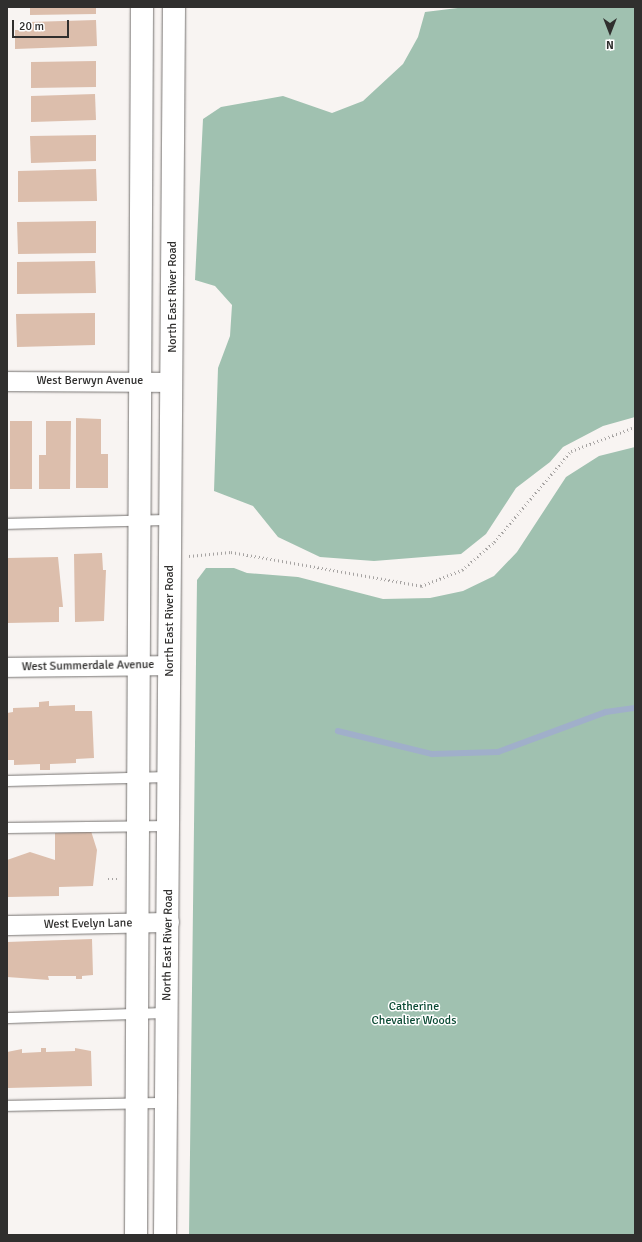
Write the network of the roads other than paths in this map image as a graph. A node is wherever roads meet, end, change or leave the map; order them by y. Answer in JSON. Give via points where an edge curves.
{"nodes":[{"id":1,"x":142,"y":7,"type":"edge"},
{"id":2,"x":174,"y":7,"type":"edge"},
{"id":3,"x":7,"y":381,"type":"edge"},
{"id":4,"x":140,"y":382,"type":"junction"},
{"id":5,"x":172,"y":382,"type":"junction"},
{"id":6,"x":140,"y":520,"type":"junction"},
{"id":7,"x":171,"y":520,"type":"junction"},
{"id":8,"x":7,"y":524,"type":"edge"},
{"id":9,"x":139,"y":665,"type":"junction"},
{"id":10,"x":170,"y":665,"type":"junction"},
{"id":11,"x":7,"y":667,"type":"edge"},
{"id":12,"x":169,"y":777,"type":"junction"},
{"id":13,"x":138,"y":778,"type":"junction"},
{"id":14,"x":7,"y":781,"type":"edge"},
{"id":15,"x":138,"y":825,"type":"junction"},
{"id":16,"x":169,"y":826,"type":"junction"},
{"id":17,"x":7,"y":828,"type":"edge"},
{"id":18,"x":169,"y":922,"type":"junction"},
{"id":19,"x":137,"y":923,"type":"junction"},
{"id":20,"x":7,"y":925,"type":"edge"},
{"id":21,"x":167,"y":1013,"type":"junction"},
{"id":22,"x":137,"y":1014,"type":"junction"},
{"id":23,"x":7,"y":1018,"type":"edge"},
{"id":24,"x":136,"y":1103,"type":"junction"},
{"id":25,"x":167,"y":1103,"type":"junction"},
{"id":26,"x":7,"y":1106,"type":"edge"},
{"id":27,"x":136,"y":1235,"type":"edge"},
{"id":28,"x":165,"y":1235,"type":"edge"}],
"edges":[{"from":1,"to":4,"type":"main road"},
{"from":2,"to":5,"type":"main road","name":"North East River Road"},
{"from":3,"to":4,"type":"street","name":"West Berwyn Avenue"},
{"from":4,"to":5,"type":"street","name":"West Berwyn Avenue"},
{"from":4,"to":6,"type":"main road"},
{"from":5,"to":7,"type":"main road","name":"North East River Road"},
{"from":6,"to":7,"type":"lane"},
{"from":6,"to":8,"type":"lane"},
{"from":6,"to":9,"type":"main road"},
{"from":7,"to":10,"type":"main road","name":"North East River Road"},
{"from":9,"to":10,"type":"street","name":"West Summerdale Avenue"},
{"from":9,"to":11,"type":"street","name":"West Summerdale Avenue"},
{"from":9,"to":13,"type":"main road"},
{"from":10,"to":12,"type":"main road","name":"North East River Road"},
{"from":12,"to":13,"type":"lane"},
{"from":12,"to":16,"type":"main road","name":"North East River Road"},
{"from":13,"to":14,"type":"lane"},
{"from":13,"to":15,"type":"main road"},
{"from":15,"to":16,"type":"lane"},
{"from":15,"to":17,"type":"lane"},
{"from":15,"to":19,"type":"main road"},
{"from":16,"to":18,"type":"main road","name":"North East River Road"},
{"from":18,"to":19,"type":"street","name":"West Evelyn Lane"},
{"from":18,"to":21,"type":"main road","name":"North East River Road"},
{"from":19,"to":20,"type":"street","name":"West Evelyn Lane"},
{"from":19,"to":22,"type":"main road"},
{"from":21,"to":22,"type":"lane"},
{"from":21,"to":25,"type":"main road","name":"North East River Road"},
{"from":22,"to":23,"type":"lane"},
{"from":22,"to":24,"type":"main road"},
{"from":24,"to":25,"type":"lane"},
{"from":24,"to":26,"type":"lane"},
{"from":24,"to":27,"type":"main road"},
{"from":25,"to":28,"type":"main road","name":"North East River Road"}]}
